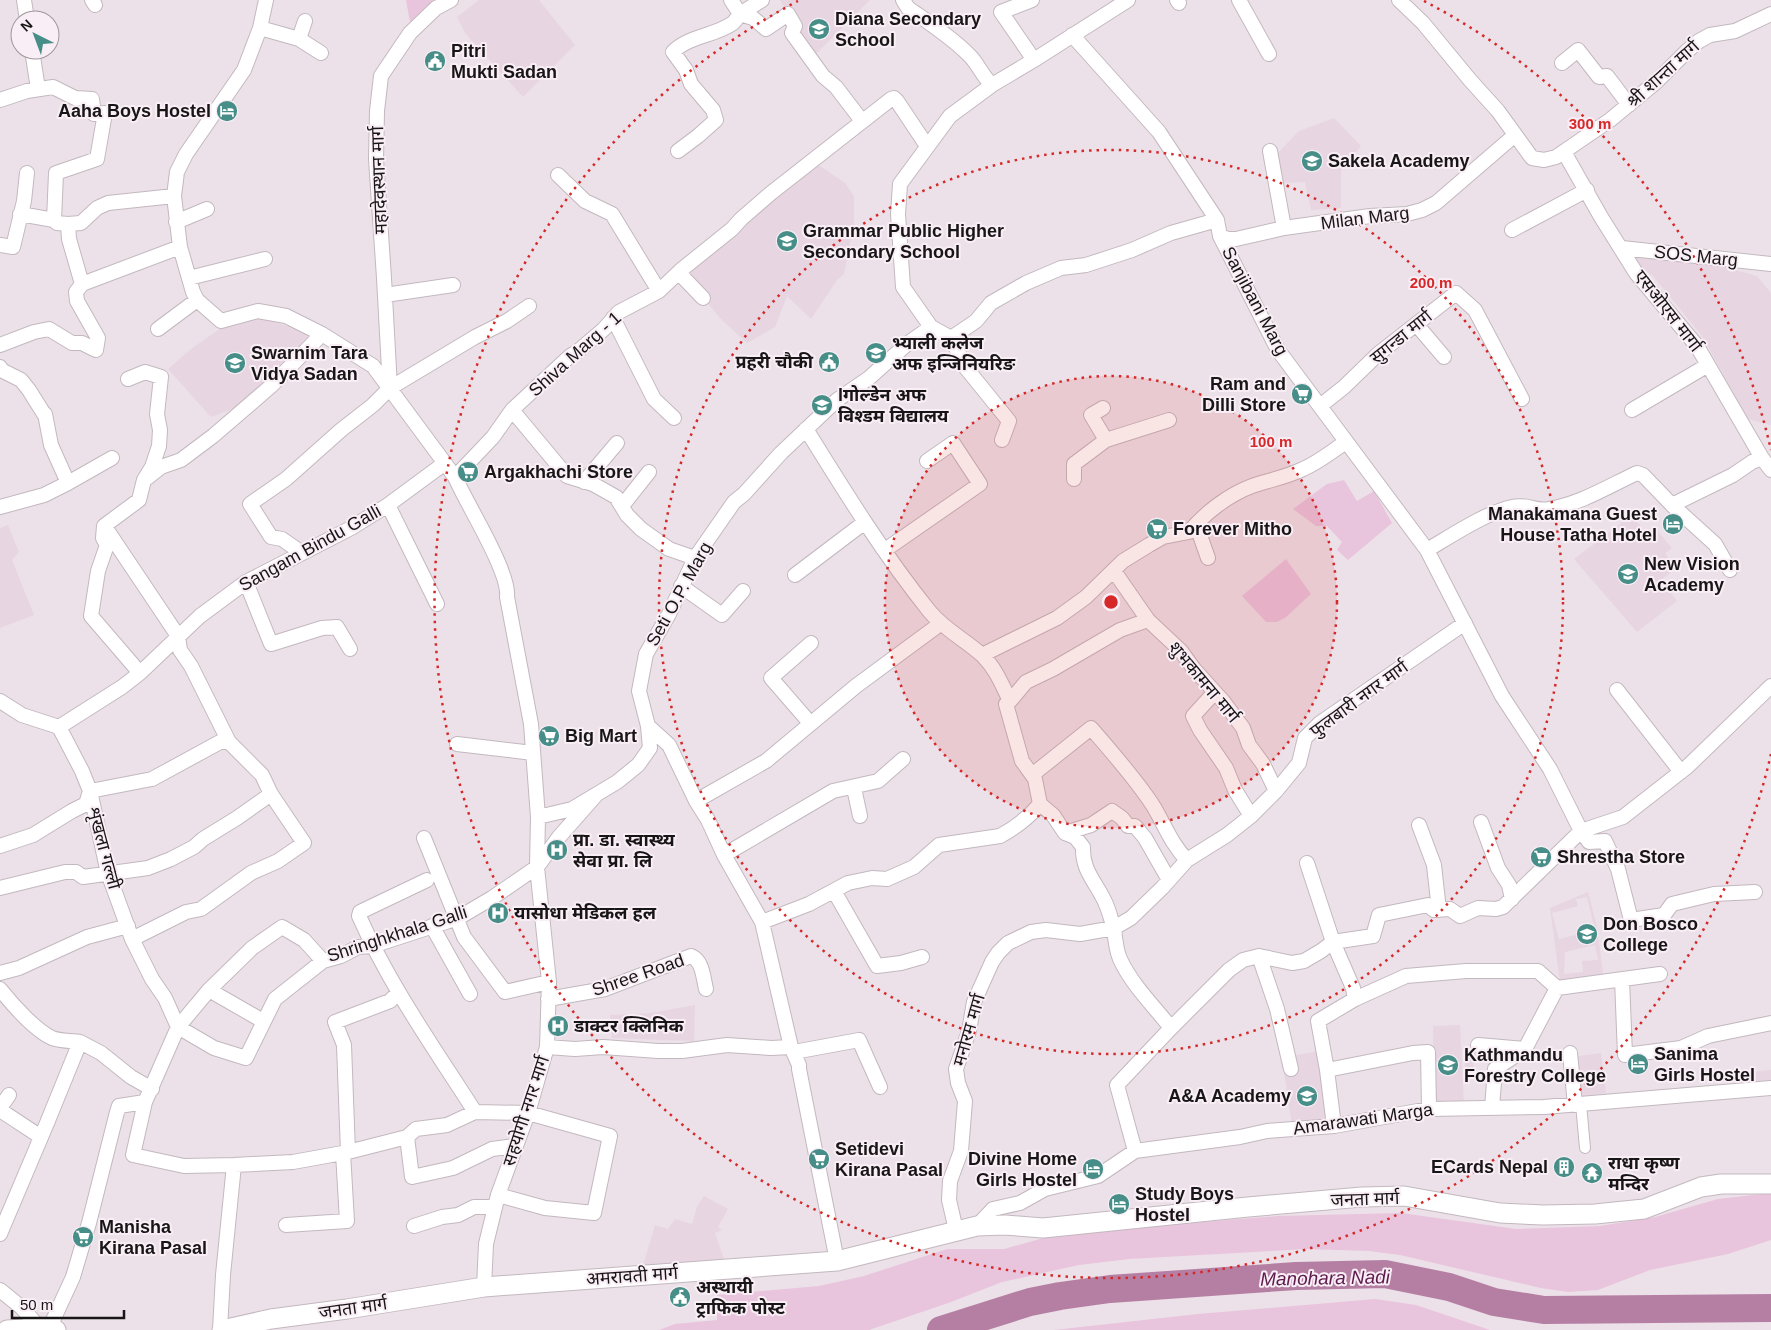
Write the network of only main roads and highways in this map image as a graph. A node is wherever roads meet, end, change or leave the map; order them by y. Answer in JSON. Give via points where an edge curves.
{"nodes":[{"id":1,"x":1771,"y":1184,"type":"edge"},
{"id":2,"x":956,"y":1230,"type":"joint"},
{"id":3,"x":484,"y":1287,"type":"joint"},
{"id":4,"x":48,"y":1329,"type":"edge"},
{"id":5,"x":7,"y":1330,"type":"edge"},
{"id":6,"x":221,"y":1330,"type":"edge"}],
"edges":[{"from":1,"to":2,"type":"main road","name":"जनता मार्ग","via":[[1701,1187],[1644,1209],[1595,1214],[1500,1213],[1404,1196],[1043,1228],[1005,1225]]},
{"from":2,"to":3,"type":"main road","name":"अमरावती मार्ग","via":[[836,1261]]},
{"from":3,"to":6,"type":"main road","name":"जनता मार्ग","via":[[271,1319]]},
{"from":4,"to":5,"type":"main road"}]}
